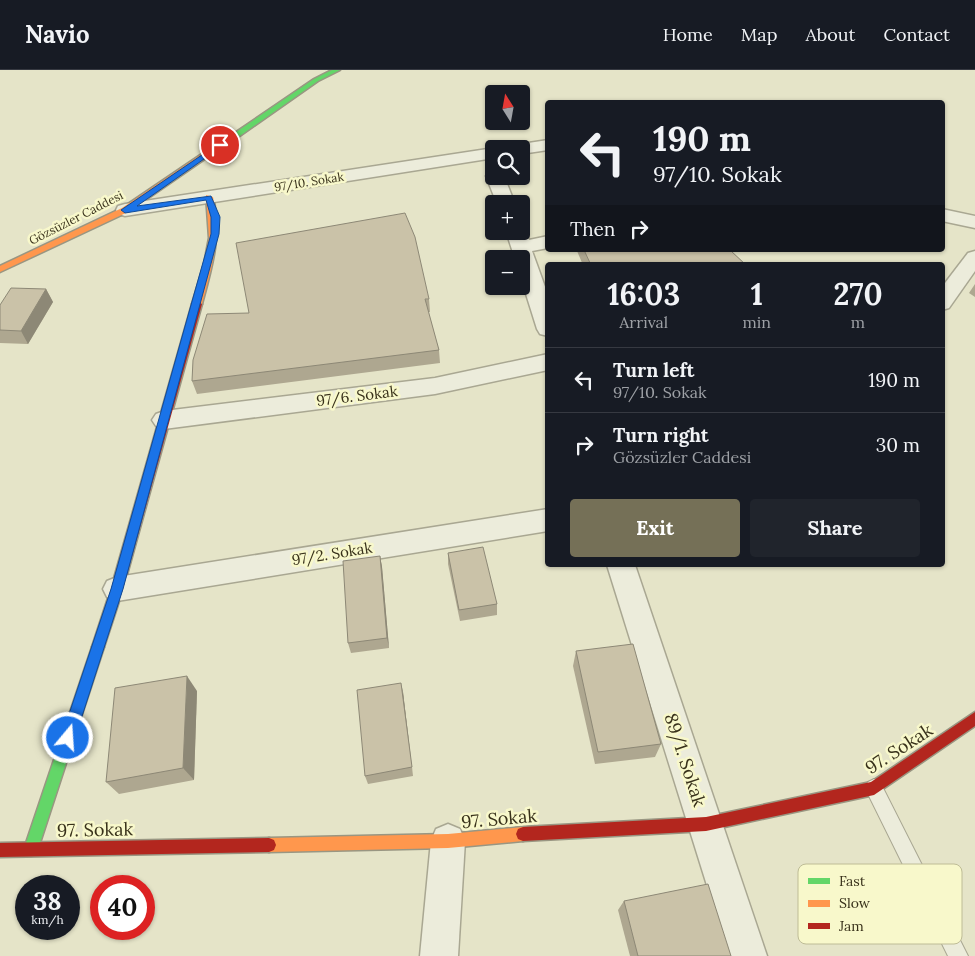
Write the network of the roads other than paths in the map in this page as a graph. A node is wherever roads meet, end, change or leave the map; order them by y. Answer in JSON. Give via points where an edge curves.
{"nodes":[{"id":1,"x":337,"y":70,"type":"edge"},
{"id":2,"x":545,"y":145,"type":"edge"},
{"id":3,"x":530,"y":148,"type":"edge"},
{"id":4,"x":485,"y":155,"type":"edge"},
{"id":5,"x":209,"y":197,"type":"junction"},
{"id":6,"x":125,"y":210,"type":"junction"},
{"id":7,"x":945,"y":216,"type":"edge"},
{"id":8,"x":975,"y":222,"type":"edge"},
{"id":9,"x":520,"y":240,"type":"edge"},
{"id":10,"x":529,"y":240,"type":"edge"},
{"id":11,"x":545,"y":242,"type":"edge"},
{"id":12,"x":975,"y":257,"type":"edge"},
{"id":13,"x":0,"y":269,"type":"edge"},
{"id":14,"x":945,"y":299,"type":"edge"},
{"id":15,"x":545,"y":319,"type":"edge"},
{"id":16,"x":545,"y":363,"type":"edge"},
{"id":17,"x":164,"y":420,"type":"junction"},
{"id":18,"x":545,"y":520,"type":"edge"},
{"id":19,"x":622,"y":567,"type":"edge"},
{"id":20,"x":117,"y":589,"type":"junction"},
{"id":21,"x":975,"y":718,"type":"edge"},
{"id":22,"x":874,"y":788,"type":"junction"},
{"id":23,"x":706,"y":824,"type":"junction"},
{"id":24,"x":448,"y":841,"type":"junction"},
{"id":25,"x":31,"y":849,"type":"junction"},
{"id":26,"x":0,"y":850,"type":"edge"},
{"id":27,"x":912,"y":864,"type":"edge"},
{"id":28,"x":952,"y":944,"type":"edge"},
{"id":29,"x":439,"y":956,"type":"edge"},
{"id":30,"x":748,"y":956,"type":"edge"},
{"id":31,"x":958,"y":956,"type":"edge"}],
"edges":[{"from":1,"to":6,"type":"street","name":"Gözsüzler Caddesi","via":[[316,80]]},
{"from":2,"to":3,"type":"street"},
{"from":4,"to":5,"type":"street","name":"97/10. Sokak"},
{"from":5,"to":6,"type":"street","name":"97/10. Sokak"},
{"from":5,"to":17,"type":"street","via":[[216,217],[215,234]]},
{"from":6,"to":13,"type":"street","name":"Gözsüzler Caddesi"},
{"from":7,"to":8,"type":"street"},
{"from":9,"to":15,"type":"street"},
{"from":10,"to":11,"type":"street"},
{"from":12,"to":14,"type":"street"},
{"from":16,"to":17,"type":"street","name":"97/6. Sokak","via":[[435,386]]},
{"from":17,"to":20,"type":"street"},
{"from":18,"to":20,"type":"street","name":"97/2. Sokak"},
{"from":19,"to":23,"type":"street","name":"89/1. Sokak"},
{"from":20,"to":25,"type":"street"},
{"from":21,"to":22,"type":"street","name":"97. Sokak"},
{"from":22,"to":23,"type":"street","name":"97. Sokak"},
{"from":22,"to":27,"type":"lane"},
{"from":23,"to":24,"type":"street","name":"97. Sokak"},
{"from":23,"to":30,"type":"street","name":"89/1. Sokak"},
{"from":24,"to":25,"type":"street","name":"97. Sokak"},
{"from":24,"to":29,"type":"street"},
{"from":25,"to":26,"type":"street","name":"97. Sokak"},
{"from":28,"to":31,"type":"lane"}]}
